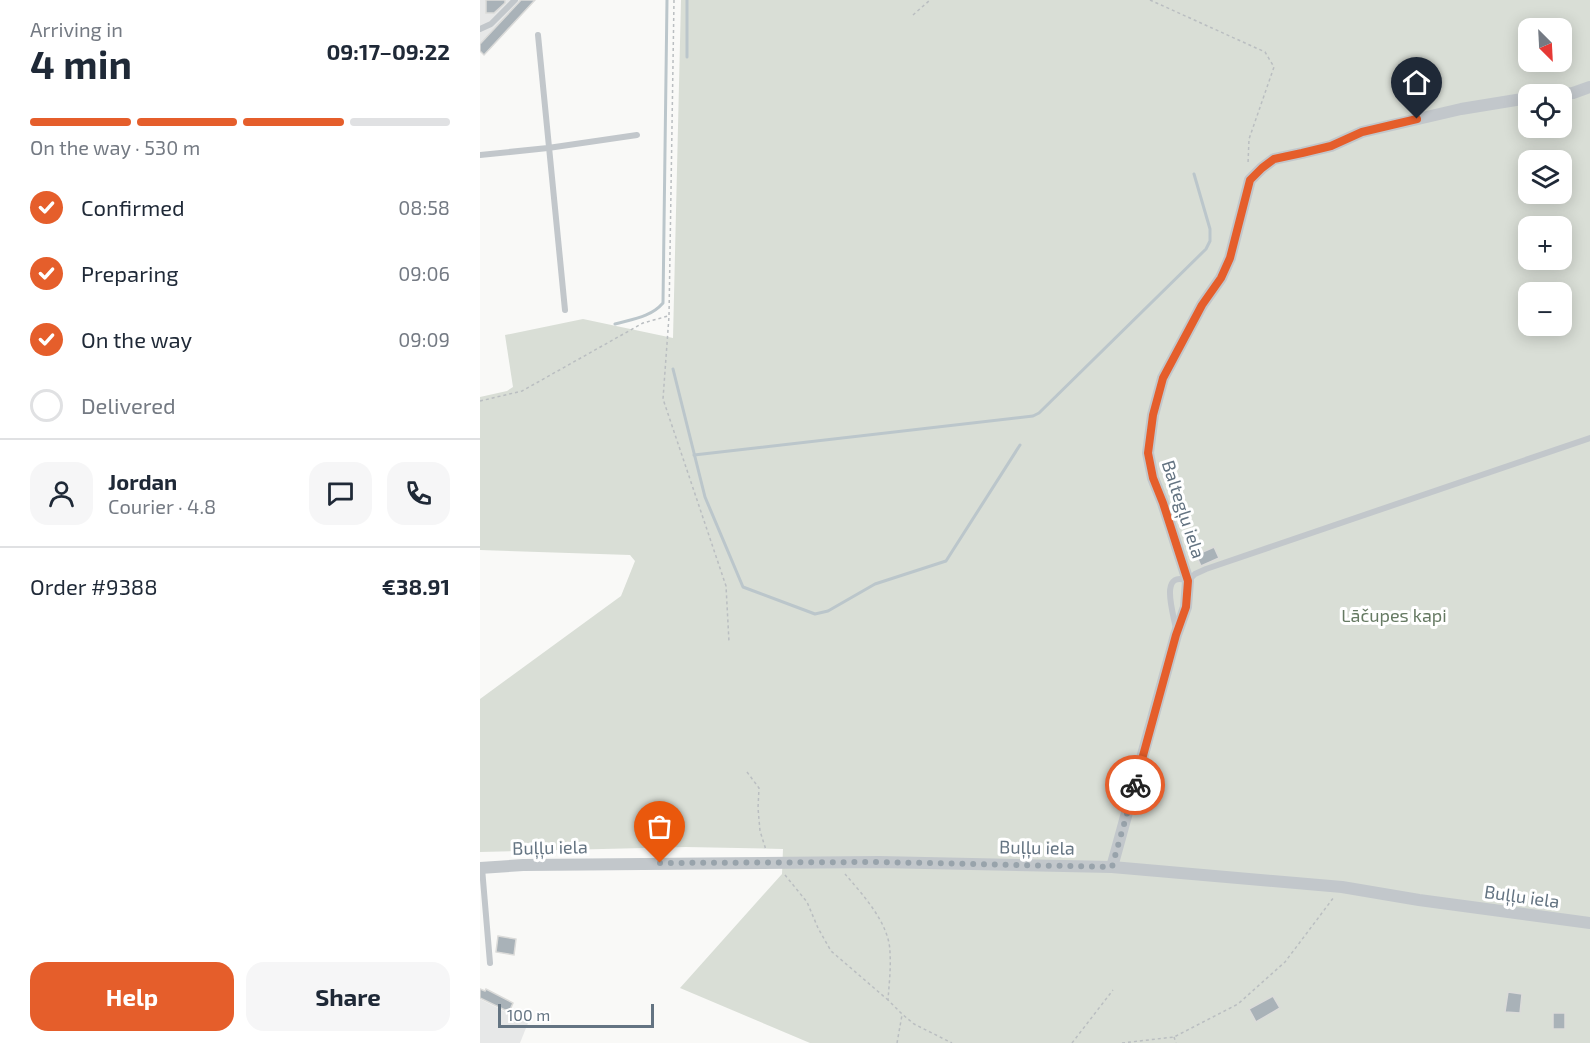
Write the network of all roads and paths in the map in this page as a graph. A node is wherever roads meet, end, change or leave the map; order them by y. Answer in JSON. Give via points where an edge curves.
{"nodes":[{"id":1,"x":515,"y":0,"type":"edge"},
{"id":2,"x":674,"y":0,"type":"edge"},
{"id":3,"x":930,"y":0,"type":"edge"},
{"id":4,"x":1150,"y":0,"type":"edge"},
{"id":5,"x":509,"y":3,"type":"edge"},
{"id":6,"x":913,"y":15,"type":"dead end"},
{"id":7,"x":480,"y":29,"type":"edge"},
{"id":8,"x":538,"y":35,"type":"dead end"},
{"id":9,"x":1590,"y":87,"type":"edge"},
{"id":10,"x":1572,"y":93,"type":"edge"},
{"id":11,"x":1518,"y":100,"type":"edge"},
{"id":12,"x":637,"y":135,"type":"dead end"},
{"id":13,"x":548,"y":147,"type":"junction"},
{"id":14,"x":480,"y":155,"type":"edge"},
{"id":15,"x":1250,"y":180,"type":"junction"},
{"id":16,"x":565,"y":310,"type":"dead end"},
{"id":17,"x":669,"y":316,"type":"junction"},
{"id":18,"x":480,"y":401,"type":"edge"},
{"id":19,"x":1590,"y":438,"type":"edge"},
{"id":20,"x":1188,"y":581,"type":"junction"},
{"id":21,"x":1176,"y":635,"type":"junction"},
{"id":22,"x":729,"y":642,"type":"dead end"},
{"id":23,"x":747,"y":772,"type":"dead end"},
{"id":24,"x":774,"y":862,"type":"junction"},
{"id":25,"x":834,"y":862,"type":"junction"},
{"id":26,"x":1112,"y":867,"type":"junction"},
{"id":27,"x":481,"y":868,"type":"edge"},
{"id":28,"x":1342,"y":887,"type":"junction"},
{"id":29,"x":1590,"y":923,"type":"edge"},
{"id":30,"x":490,"y":963,"type":"dead end"},
{"id":31,"x":1113,"y":990,"type":"dead end"},
{"id":32,"x":888,"y":1000,"type":"junction"},
{"id":33,"x":902,"y":1014,"type":"junction"},
{"id":34,"x":1174,"y":1037,"type":"junction"},
{"id":35,"x":897,"y":1043,"type":"edge"},
{"id":36,"x":952,"y":1043,"type":"edge"},
{"id":37,"x":1072,"y":1043,"type":"edge"},
{"id":38,"x":1122,"y":1043,"type":"edge"},
{"id":39,"x":1176,"y":1043,"type":"edge"}],
"edges":[{"from":1,"to":5,"type":"lane"},
{"from":2,"to":17,"type":"path"},
{"from":3,"to":6,"type":"path"},
{"from":4,"to":15,"type":"path","via":[[1265,52],[1274,67],[1249,139]]},
{"from":5,"to":7,"type":"lane","via":[[491,24]]},
{"from":8,"to":13,"type":"lane"},
{"from":9,"to":10,"type":"street"},
{"from":11,"to":15,"type":"street","via":[[1362,132],[1331,146],[1274,159]]},
{"from":12,"to":13,"type":"lane"},
{"from":13,"to":14,"type":"lane"},
{"from":13,"to":16,"type":"lane"},
{"from":15,"to":20,"type":"street","name":"Baltegļu iela","via":[[1230,258],[1163,378],[1153,415],[1148,453],[1153,478]]},
{"from":17,"to":18,"type":"path","via":[[643,323],[522,391]]},
{"from":17,"to":22,"type":"path","via":[[663,399],[726,586]]},
{"from":19,"to":20,"type":"lane","via":[[1206,569]]},
{"from":20,"to":21,"type":"street","name":"Baltegļu iela","via":[[1186,607]]},
{"from":20,"to":21,"type":"lane","via":[[1171,583],[1169,594]]},
{"from":21,"to":26,"type":"street","name":"Baltegļu iela"},
{"from":23,"to":24,"type":"path","via":[[759,788],[760,831]]},
{"from":24,"to":25,"type":"street","name":"Buļļu iela"},
{"from":24,"to":27,"type":"street","name":"Buļļu iela"},
{"from":24,"to":32,"type":"path","via":[[807,902],[831,951]]},
{"from":25,"to":26,"type":"street","name":"Buļļu iela"},
{"from":25,"to":32,"type":"path","via":[[883,926],[891,951]]},
{"from":26,"to":28,"type":"street","name":"Buļļu iela"},
{"from":27,"to":30,"type":"lane"},
{"from":28,"to":29,"type":"street","name":"Buļļu iela"},
{"from":28,"to":34,"type":"path","via":[[1285,962],[1262,983],[1238,1004]]},
{"from":31,"to":37,"type":"path"},
{"from":32,"to":33,"type":"path"},
{"from":33,"to":35,"type":"path"},
{"from":33,"to":36,"type":"path"},
{"from":34,"to":38,"type":"path"},
{"from":34,"to":39,"type":"path"}]}
